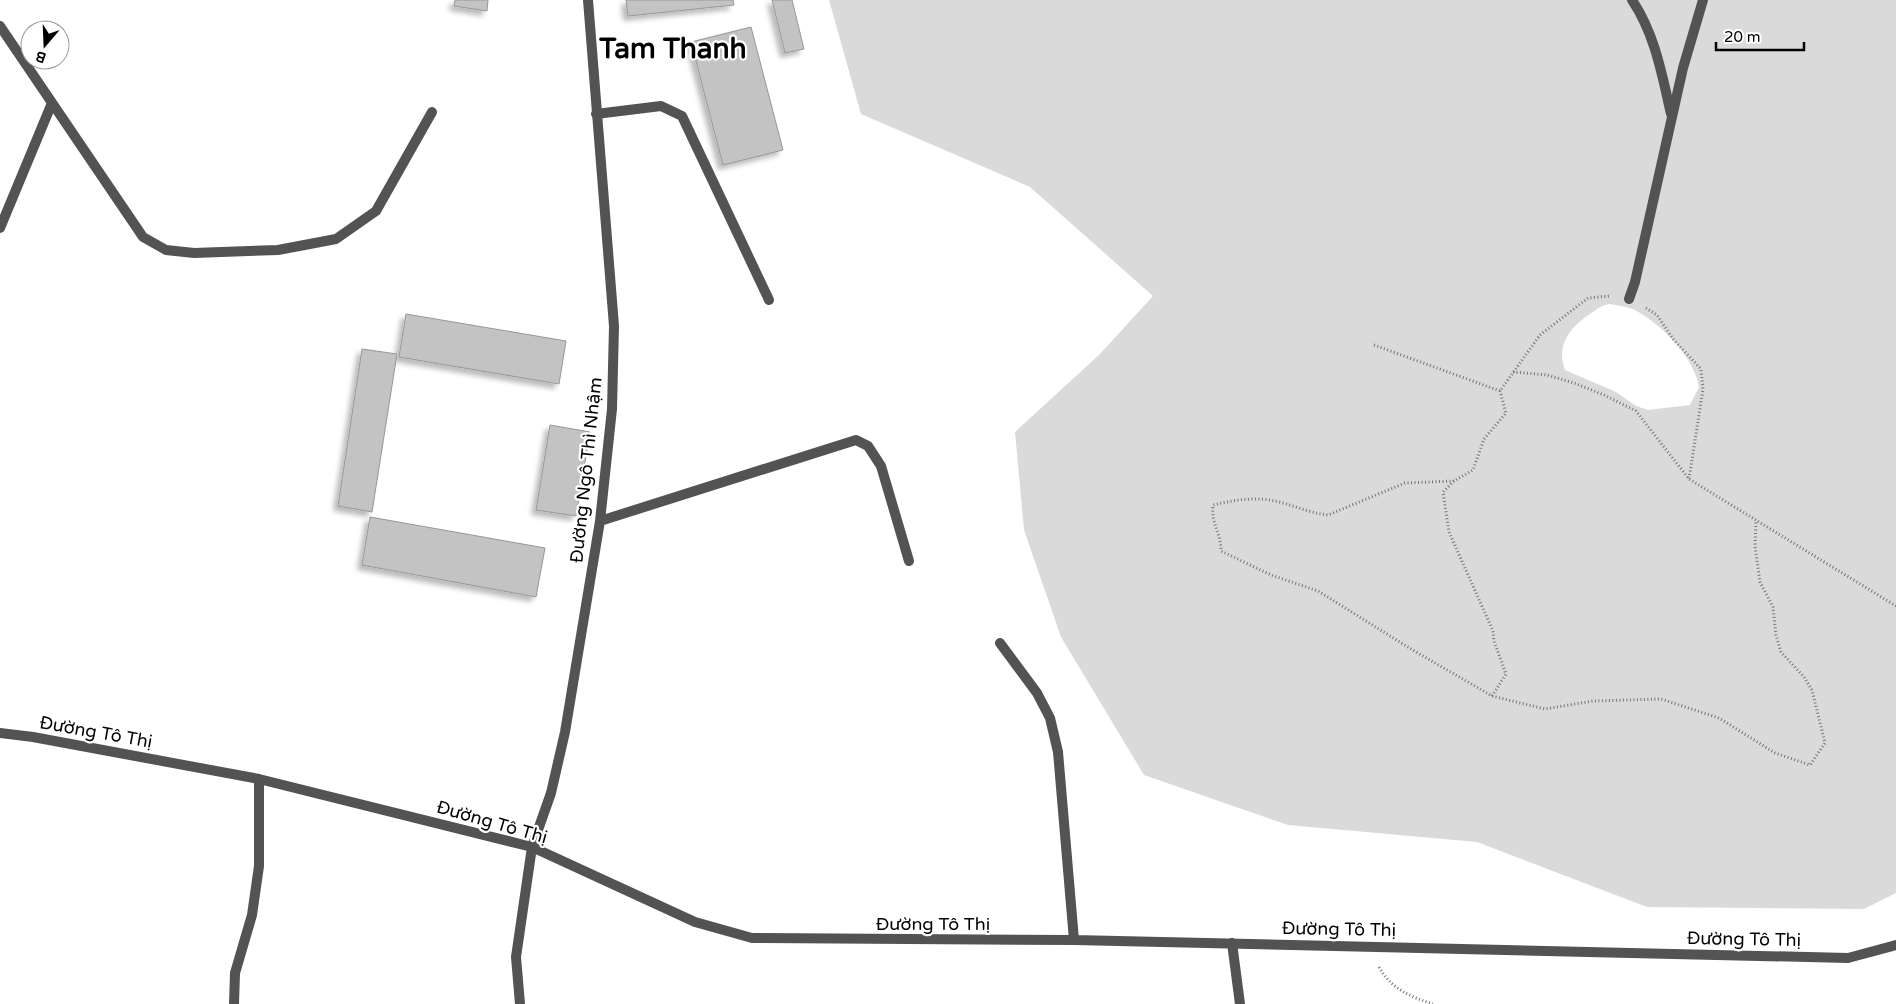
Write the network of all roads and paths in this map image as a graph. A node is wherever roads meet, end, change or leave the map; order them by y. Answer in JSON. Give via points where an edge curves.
{"nodes":[{"id":1,"x":588,"y":0,"type":"edge"},
{"id":2,"x":1632,"y":0,"type":"edge"},
{"id":3,"x":1703,"y":0,"type":"edge"},
{"id":4,"x":0,"y":26,"type":"edge"},
{"id":5,"x":52,"y":103,"type":"junction"},
{"id":6,"x":432,"y":112,"type":"dead end"},
{"id":7,"x":596,"y":114,"type":"junction"},
{"id":8,"x":1672,"y":118,"type":"junction"},
{"id":9,"x":0,"y":228,"type":"edge"},
{"id":10,"x":1629,"y":299,"type":"junction"},
{"id":11,"x":769,"y":300,"type":"dead end"},
{"id":12,"x":1374,"y":345,"type":"dead end"},
{"id":13,"x":1512,"y":372,"type":"junction"},
{"id":14,"x":1500,"y":391,"type":"junction"},
{"id":15,"x":1689,"y":480,"type":"junction"},
{"id":16,"x":1454,"y":481,"type":"junction"},
{"id":17,"x":1756,"y":520,"type":"junction"},
{"id":18,"x":600,"y":521,"type":"junction"},
{"id":19,"x":909,"y":561,"type":"dead end"},
{"id":20,"x":1896,"y":606,"type":"edge"},
{"id":21,"x":1000,"y":643,"type":"dead end"},
{"id":22,"x":1492,"y":696,"type":"junction"},
{"id":23,"x":0,"y":733,"type":"edge"},
{"id":24,"x":259,"y":779,"type":"junction"},
{"id":25,"x":532,"y":847,"type":"junction"},
{"id":26,"x":1074,"y":940,"type":"junction"},
{"id":27,"x":1232,"y":943,"type":"junction"},
{"id":28,"x":1896,"y":945,"type":"edge"},
{"id":29,"x":1369,"y":946,"type":"junction"},
{"id":30,"x":234,"y":1004,"type":"edge"},
{"id":31,"x":520,"y":1004,"type":"edge"},
{"id":32,"x":1240,"y":1004,"type":"edge"},
{"id":33,"x":1433,"y":1004,"type":"edge"}],
"edges":[{"from":1,"to":7,"type":"street","name":"Đường Ngô Thì Nhậm"},
{"from":2,"to":8,"type":"street","via":[[1657,52]]},
{"from":3,"to":8,"type":"street"},
{"from":4,"to":5,"type":"street"},
{"from":5,"to":6,"type":"street","via":[[143,237],[166,250],[194,253],[278,250],[336,239],[376,212]]},
{"from":5,"to":9,"type":"street"},
{"from":7,"to":11,"type":"street","via":[[661,106],[682,116]]},
{"from":7,"to":18,"type":"street","name":"Đường Ngô Thì Nhậm","via":[[614,326],[612,409]]},
{"from":8,"to":10,"type":"street"},
{"from":10,"to":13,"type":"path","via":[[1623,295],[1588,298],[1540,335]]},
{"from":10,"to":15,"type":"path","via":[[1658,315],[1673,339],[1701,369],[1703,389]]},
{"from":12,"to":14,"type":"path"},
{"from":13,"to":14,"type":"path"},
{"from":13,"to":15,"type":"path","via":[[1547,375],[1574,383],[1636,411]]},
{"from":14,"to":16,"type":"path","via":[[1506,413],[1484,439],[1473,470]]},
{"from":15,"to":17,"type":"path"},
{"from":16,"to":22,"type":"path","via":[[1443,492],[1449,532],[1494,631],[1494,641],[1506,674]]},
{"from":16,"to":22,"type":"path","via":[[1404,484],[1328,514],[1315,514],[1276,501],[1240,499],[1213,505],[1212,520],[1221,538],[1221,552],[1318,590]]},
{"from":17,"to":20,"type":"path"},
{"from":17,"to":22,"type":"path","via":[[1755,546],[1760,582],[1774,608],[1781,652],[1812,690],[1825,743],[1810,765],[1775,753],[1719,718],[1661,700],[1593,701],[1545,709]]},
{"from":18,"to":19,"type":"street","via":[[856,440],[868,446],[881,466]]},
{"from":18,"to":25,"type":"street","name":"Đường Ngô Thì Nhậm","via":[[565,732],[551,793]]},
{"from":21,"to":26,"type":"street","via":[[1037,693],[1050,718],[1058,752]]},
{"from":23,"to":24,"type":"street","name":"Đường Tô Thị"},
{"from":24,"to":25,"type":"street","name":"Đường Tô Thị"},
{"from":24,"to":30,"type":"street","via":[[259,866],[252,915],[234,973]]},
{"from":25,"to":26,"type":"street","name":"Đường Tô Thị","via":[[695,922],[752,938]]},
{"from":25,"to":31,"type":"street","name":"Đường Ngô Thì Nhậm","via":[[516,957]]},
{"from":26,"to":27,"type":"street","name":"Đường Tô Thị"},
{"from":27,"to":29,"type":"street","name":"Đường Tô Thị"},
{"from":27,"to":32,"type":"street"},
{"from":28,"to":29,"type":"street","name":"Đường Tô Thị","via":[[1848,958]]},
{"from":29,"to":33,"type":"path","via":[[1383,974],[1404,994]]}]}
